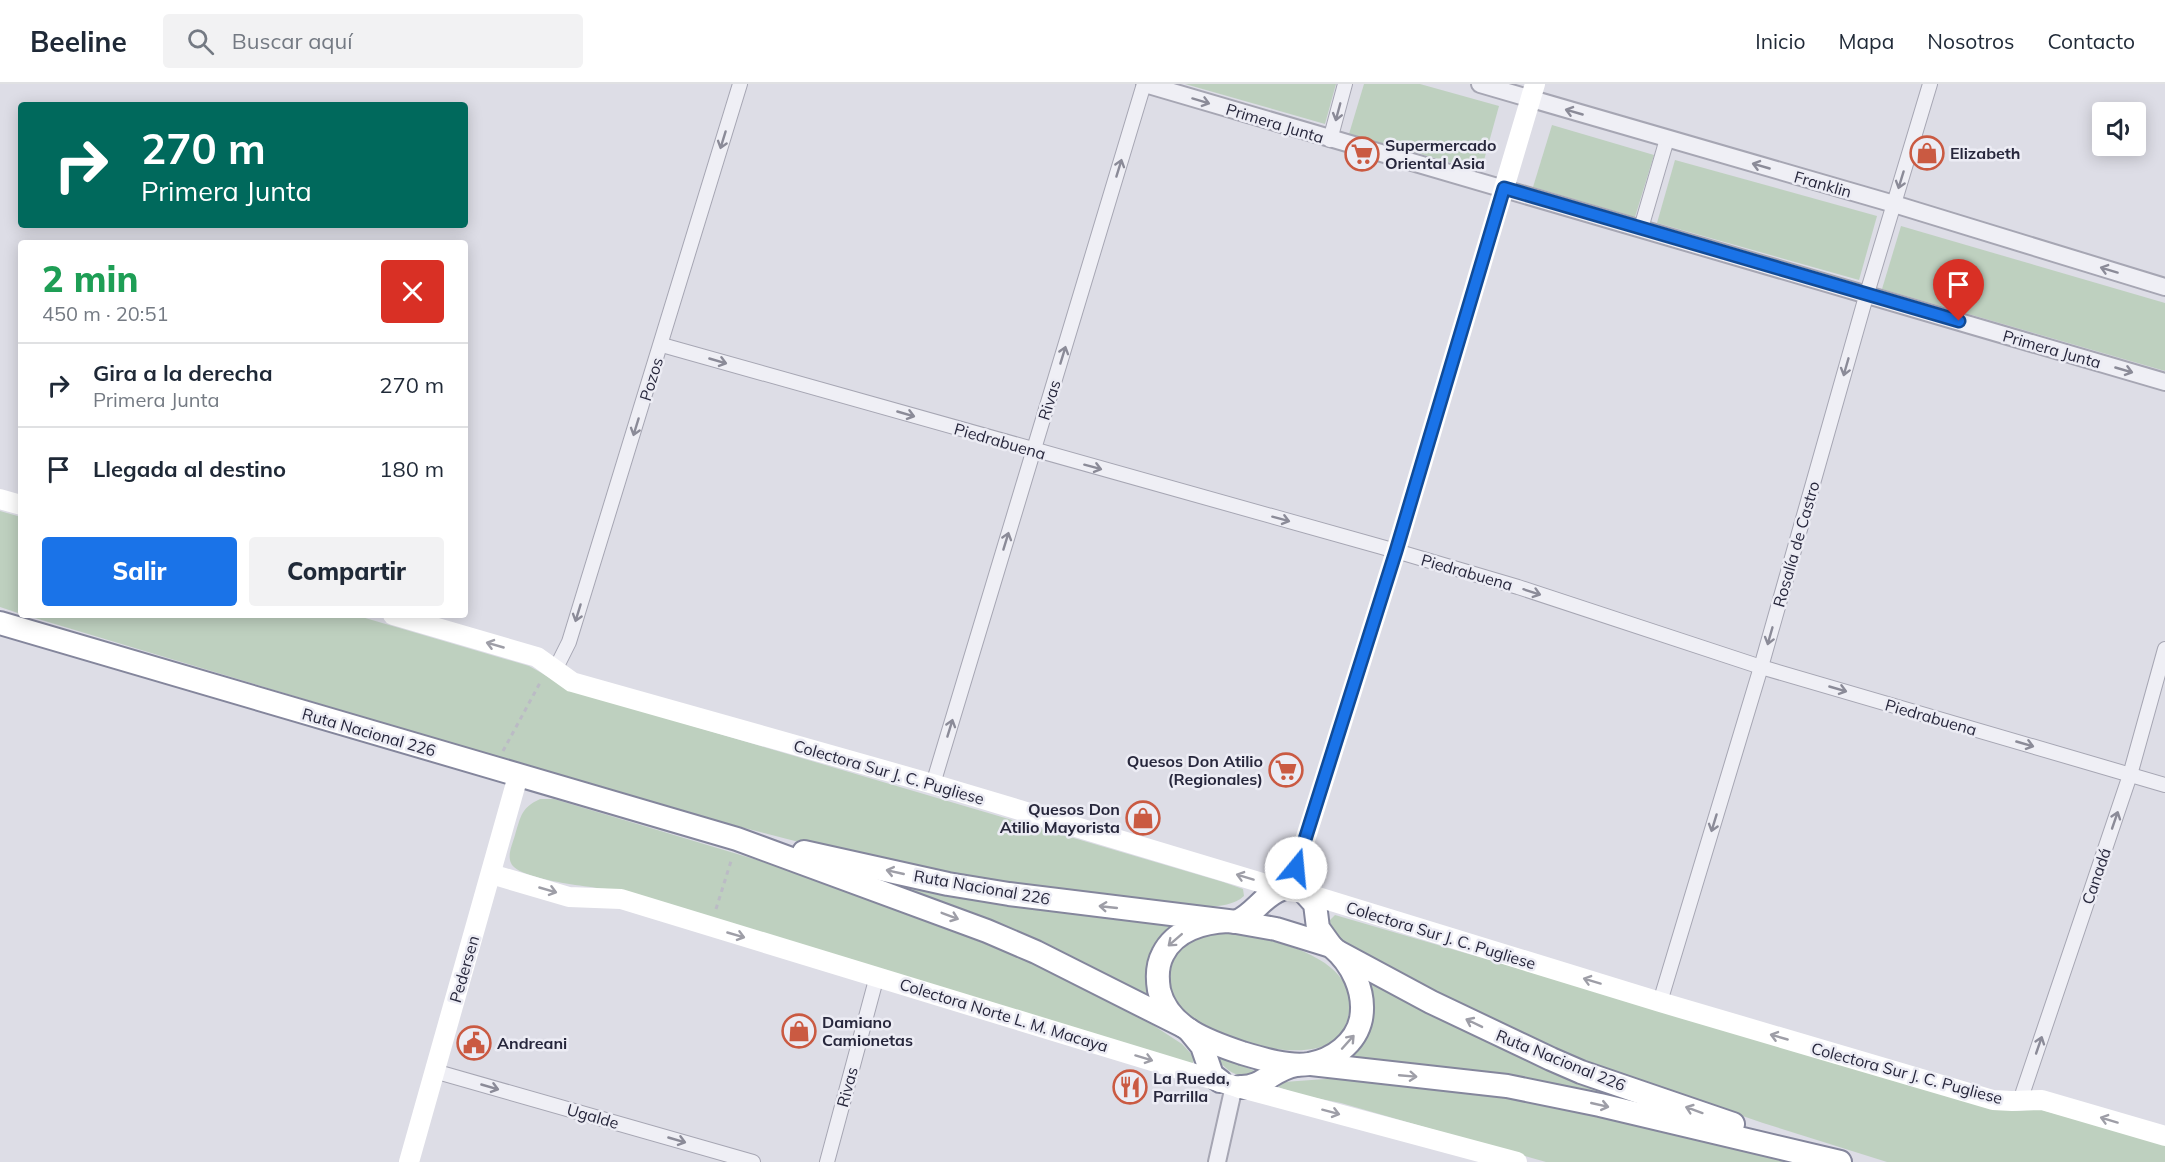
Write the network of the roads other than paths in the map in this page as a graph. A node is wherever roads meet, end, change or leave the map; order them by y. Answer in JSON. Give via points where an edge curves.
{"nodes":[{"id":1,"x":740,"y":84,"type":"edge"},
{"id":2,"x":1145,"y":84,"type":"edge"},
{"id":3,"x":1346,"y":84,"type":"edge"},
{"id":4,"x":1480,"y":84,"type":"edge"},
{"id":5,"x":1930,"y":84,"type":"edge"},
{"id":6,"x":1533,"y":91,"type":"edge"},
{"id":7,"x":1667,"y":139,"type":"junction"},
{"id":8,"x":1330,"y":140,"type":"junction"},
{"id":9,"x":1504,"y":188,"type":"junction"},
{"id":10,"x":1894,"y":204,"type":"junction"},
{"id":11,"x":1641,"y":228,"type":"junction"},
{"id":12,"x":2165,"y":287,"type":"edge"},
{"id":13,"x":1867,"y":294,"type":"junction"},
{"id":14,"x":662,"y":345,"type":"junction"},
{"id":15,"x":2165,"y":382,"type":"edge"},
{"id":16,"x":1034,"y":451,"type":"junction"},
{"id":17,"x":0,"y":499,"type":"edge"},
{"id":18,"x":18,"y":504,"type":"edge"},
{"id":19,"x":1396,"y":551,"type":"junction"},
{"id":20,"x":403,"y":618,"type":"edge"},
{"id":21,"x":0,"y":624,"type":"edge"},
{"id":22,"x":2165,"y":649,"type":"edge"},
{"id":23,"x":550,"y":666,"type":"junction"},
{"id":24,"x":1761,"y":667,"type":"junction"},
{"id":25,"x":2130,"y":775,"type":"junction"},
{"id":26,"x":518,"y":776,"type":"junction"},
{"id":27,"x":933,"y":784,"type":"junction"},
{"id":28,"x":2165,"y":785,"type":"edge"},
{"id":29,"x":737,"y":839,"type":"junction"},
{"id":30,"x":491,"y":874,"type":"junction"},
{"id":31,"x":1292,"y":891,"type":"junction"},
{"id":32,"x":1232,"y":921,"type":"junction"},
{"id":33,"x":1334,"y":949,"type":"junction"},
{"id":34,"x":877,"y":976,"type":"junction"},
{"id":35,"x":1660,"y":1002,"type":"junction"},
{"id":36,"x":1185,"y":1028,"type":"junction"},
{"id":37,"x":1305,"y":1064,"type":"junction"},
{"id":38,"x":434,"y":1071,"type":"junction"},
{"id":39,"x":1232,"y":1085,"type":"junction"},
{"id":40,"x":2026,"y":1100,"type":"junction"},
{"id":41,"x":2165,"y":1136,"type":"edge"},
{"id":42,"x":1834,"y":1160,"type":"edge"},
{"id":43,"x":409,"y":1162,"type":"edge"},
{"id":44,"x":753,"y":1162,"type":"edge"},
{"id":45,"x":827,"y":1162,"type":"edge"},
{"id":46,"x":1217,"y":1162,"type":"edge"},
{"id":47,"x":1517,"y":1162,"type":"edge"}],
"edges":[{"from":1,"to":14,"type":"street","name":"Pozos","one_way":true},
{"from":2,"to":8,"type":"street","name":"Primera Junta","one_way":true},
{"from":16,"to":2,"type":"street","name":"Rivas","one_way":true},
{"from":3,"to":8,"type":"street","one_way":true},
{"from":4,"to":6,"type":"street","name":"Franklin"},
{"from":5,"to":10,"type":"street","name":"Rosalía de Castro","one_way":true},
{"from":7,"to":6,"type":"street","name":"Franklin","one_way":true},
{"from":6,"to":9,"type":"main road"},
{"from":10,"to":7,"type":"street","name":"Franklin","one_way":true},
{"from":7,"to":11,"type":"street"},
{"from":8,"to":9,"type":"street","name":"Primera Junta"},
{"from":9,"to":11,"type":"street","name":"Primera Junta"},
{"from":9,"to":19,"type":"main road"},
{"from":12,"to":10,"type":"street","name":"Franklin","one_way":true},
{"from":10,"to":13,"type":"street","name":"Rosalía de Castro"},
{"from":11,"to":13,"type":"street","name":"Primera Junta"},
{"from":13,"to":15,"type":"street","name":"Primera Junta","one_way":true},
{"from":13,"to":24,"type":"street","name":"Rosalía de Castro","one_way":true},
{"from":14,"to":16,"type":"street","name":"Piedrabuena","one_way":true},
{"from":14,"to":23,"type":"street","name":"Pozos","one_way":true,"via":[[569,642],[559,662]]},
{"from":16,"to":19,"type":"street","name":"Piedrabuena","one_way":true},
{"from":27,"to":16,"type":"street","name":"Rivas","one_way":true},
{"from":17,"to":18,"type":"main road"},
{"from":19,"to":24,"type":"street","name":"Piedrabuena","one_way":true},
{"from":19,"to":31,"type":"main road"},
{"from":23,"to":20,"type":"main road","name":"Colectora Sur J. C. Pugliese","one_way":true,"via":[[537,657]]},
{"from":21,"to":26,"type":"highway","name":"Ruta Nacional 226"},
{"from":22,"to":25,"type":"street","name":"Canadá"},
{"from":23,"to":27,"type":"main road","name":"Colectora Sur J. C. Pugliese","via":[[572,682]]},
{"from":24,"to":25,"type":"street","name":"Piedrabuena","one_way":true},
{"from":24,"to":35,"type":"street","name":"Rosalía de Castro","one_way":true},
{"from":25,"to":28,"type":"street","name":"Piedrabuena"},
{"from":40,"to":25,"type":"street","name":"Canadá","one_way":true,"via":[[2023,1092]]},
{"from":26,"to":29,"type":"highway","name":"Ruta Nacional 226"},
{"from":26,"to":30,"type":"main road","name":"Pedersen"},
{"from":31,"to":27,"type":"main road","name":"Colectora Sur J. C. Pugliese","one_way":true},
{"from":32,"to":29,"type":"highway","name":"Ruta Nacional 226","one_way":true,"via":[[958,886]]},
{"from":29,"to":36,"type":"highway","name":"Ruta Nacional 226","one_way":true,"via":[[987,931]]},
{"from":30,"to":34,"type":"main road","name":"Colectora Norte L. M. Macaya","one_way":true,"via":[[569,897],[621,899]]},
{"from":30,"to":38,"type":"main road","name":"Pedersen"},
{"from":31,"to":32,"type":"highway","via":[[1272,892],[1246,917]]},
{"from":31,"to":33,"type":"highway","via":[[1315,904],[1318,928]]},
{"from":35,"to":31,"type":"main road","name":"Colectora Sur J. C. Pugliese","one_way":true},
{"from":32,"to":33,"type":"highway","name":"Ruta Nacional 226","via":[[1276,929]]},
{"from":32,"to":36,"type":"highway","name":"Ruta Nacional 226","one_way":true,"via":[[1207,923],[1183,933],[1168,946],[1159,962],[1162,999]]},
{"from":37,"to":33,"type":"highway","name":"Ruta Nacional 226","one_way":true,"via":[[1340,1051],[1359,1025],[1360,989]]},
{"from":42,"to":33,"type":"highway","name":"Ruta Nacional 226","one_way":true,"via":[[1581,1072],[1461,1017]]},
{"from":34,"to":39,"type":"main road","name":"Colectora Norte L. M. Macaya","one_way":true},
{"from":34,"to":45,"type":"street","name":"Rivas"},
{"from":40,"to":35,"type":"main road","name":"Colectora Sur J. C. Pugliese","one_way":true,"via":[[1993,1100]]},
{"from":36,"to":37,"type":"highway","name":"Ruta Nacional 226","via":[[1206,1040],[1255,1057]]},
{"from":36,"to":39,"type":"highway","via":[[1202,1046],[1212,1075]]},
{"from":37,"to":39,"type":"highway","via":[[1276,1071],[1255,1086]]},
{"from":37,"to":42,"type":"highway","name":"Ruta Nacional 226","one_way":true,"via":[[1507,1086]]},
{"from":38,"to":43,"type":"main road","name":"Pedersen"},
{"from":38,"to":44,"type":"street","name":"Ugalde","one_way":true},
{"from":39,"to":46,"type":"street"},
{"from":39,"to":47,"type":"main road","name":"Colectora Norte L. M. Macaya","one_way":true},
{"from":41,"to":40,"type":"main road","name":"Colectora Sur J. C. Pugliese","one_way":true,"via":[[2042,1100]]}]}
